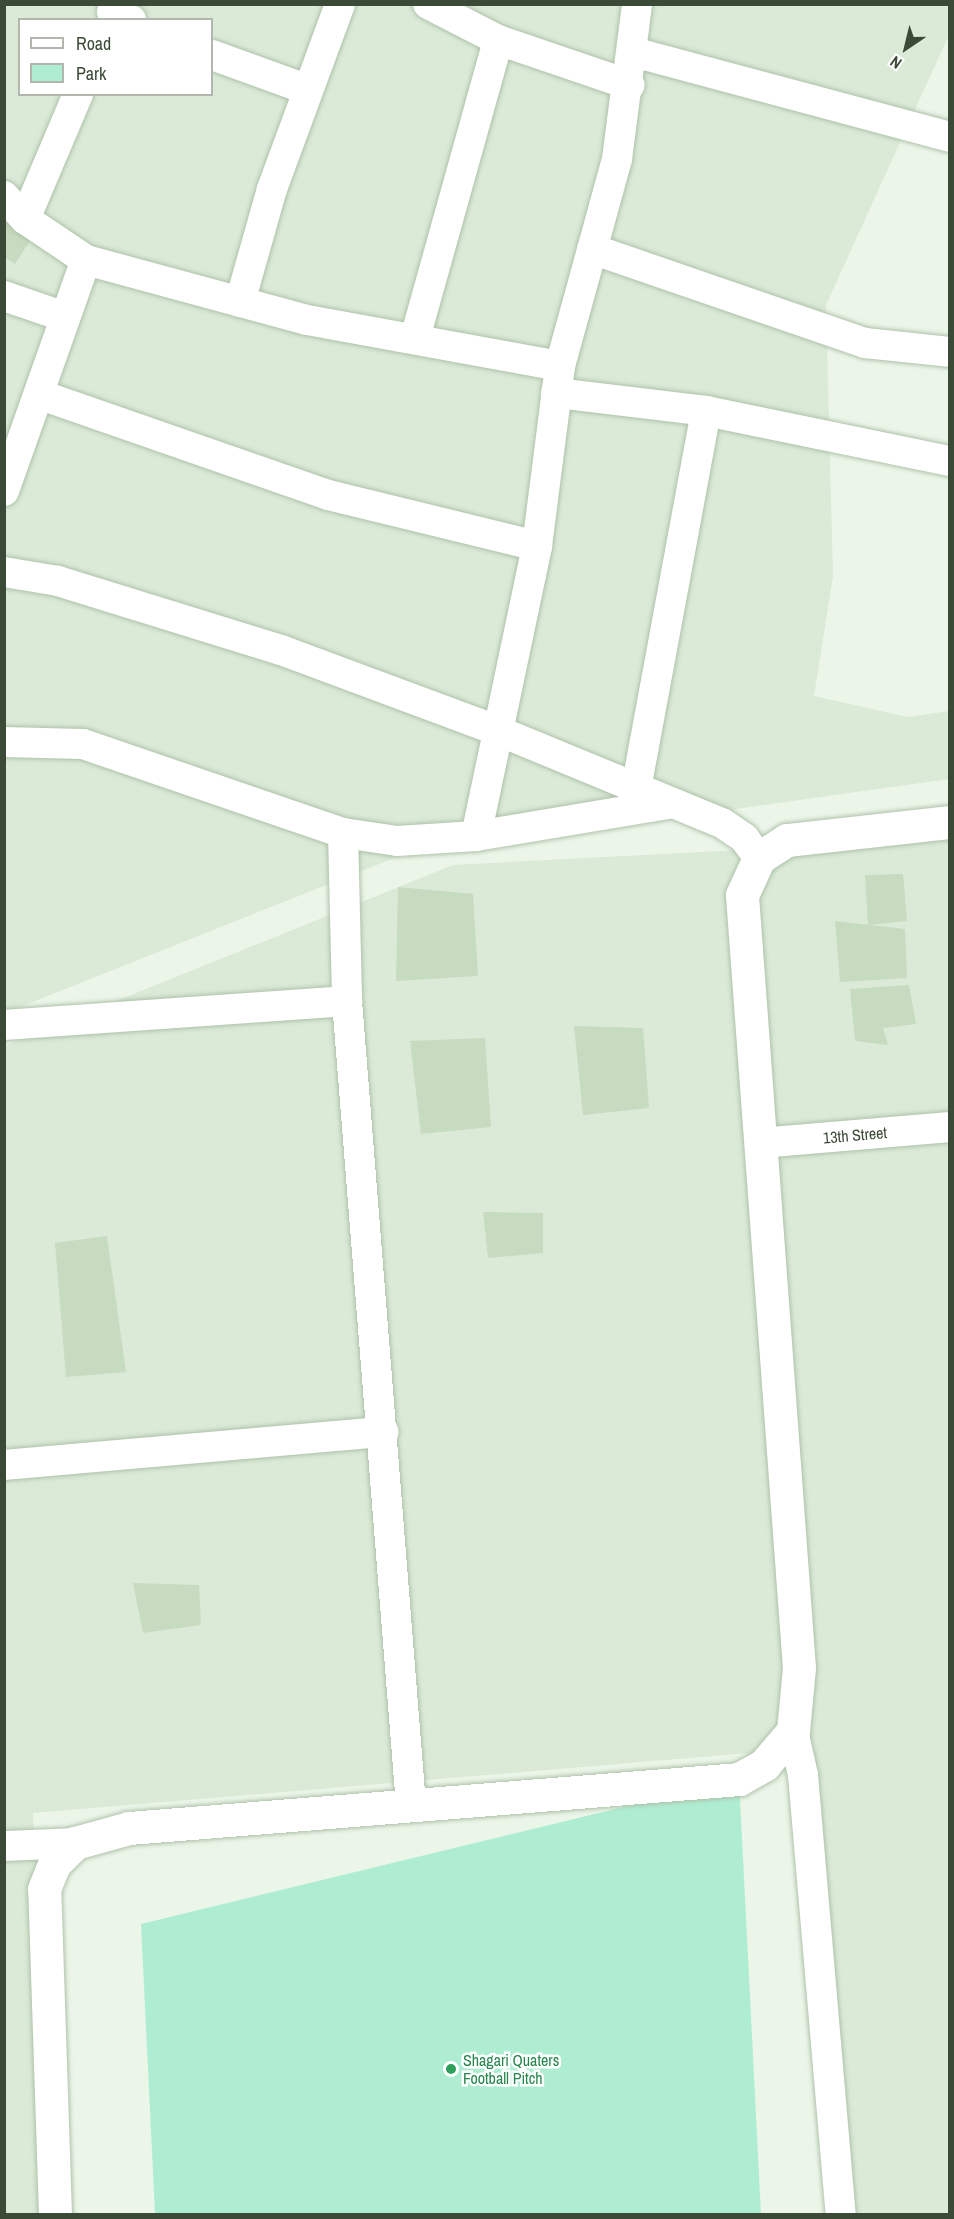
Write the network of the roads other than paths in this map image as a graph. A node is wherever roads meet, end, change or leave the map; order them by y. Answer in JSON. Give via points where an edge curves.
{"nodes":[{"id":1,"x":340,"y":4,"type":"edge"},
{"id":2,"x":428,"y":4,"type":"edge"},
{"id":3,"x":637,"y":4,"type":"edge"},
{"id":4,"x":498,"y":40,"type":"junction"},
{"id":5,"x":633,"y":52,"type":"junction"},
{"id":6,"x":213,"y":55,"type":"edge"},
{"id":7,"x":630,"y":86,"type":"junction"},
{"id":8,"x":306,"y":89,"type":"junction"},
{"id":9,"x":77,"y":96,"type":"edge"},
{"id":10,"x":950,"y":137,"type":"edge"},
{"id":11,"x":4,"y":196,"type":"edge"},
{"id":12,"x":25,"y":219,"type":"junction"},
{"id":13,"x":592,"y":249,"type":"junction"},
{"id":14,"x":86,"y":260,"type":"junction"},
{"id":15,"x":4,"y":296,"type":"edge"},
{"id":16,"x":240,"y":302,"type":"junction"},
{"id":17,"x":62,"y":316,"type":"junction"},
{"id":18,"x":415,"y":338,"type":"junction"},
{"id":19,"x":950,"y":352,"type":"edge"},
{"id":20,"x":558,"y":380,"type":"junction"},
{"id":21,"x":40,"y":395,"type":"junction"},
{"id":22,"x":705,"y":411,"type":"junction"},
{"id":23,"x":950,"y":460,"type":"edge"},
{"id":24,"x":4,"y":491,"type":"edge"},
{"id":25,"x":537,"y":546,"type":"junction"},
{"id":26,"x":4,"y":572,"type":"edge"},
{"id":27,"x":501,"y":732,"type":"junction"},
{"id":28,"x":4,"y":742,"type":"edge"},
{"id":29,"x":636,"y":789,"type":"junction"},
{"id":30,"x":668,"y":804,"type":"junction"},
{"id":31,"x":950,"y":822,"type":"edge"},
{"id":32,"x":343,"y":833,"type":"junction"},
{"id":33,"x":476,"y":836,"type":"junction"},
{"id":34,"x":759,"y":858,"type":"junction"},
{"id":35,"x":347,"y":1001,"type":"junction"},
{"id":36,"x":4,"y":1025,"type":"edge"},
{"id":37,"x":950,"y":1127,"type":"edge"},
{"id":38,"x":760,"y":1143,"type":"junction"},
{"id":39,"x":384,"y":1432,"type":"junction"},
{"id":40,"x":4,"y":1465,"type":"edge"},
{"id":41,"x":793,"y":1731,"type":"junction"},
{"id":42,"x":411,"y":1806,"type":"junction"},
{"id":43,"x":75,"y":1843,"type":"junction"},
{"id":44,"x":4,"y":1846,"type":"edge"},
{"id":45,"x":55,"y":2214,"type":"edge"},
{"id":46,"x":841,"y":2214,"type":"edge"}],
"edges":[{"from":1,"to":8,"type":"street"},
{"from":2,"to":4,"type":"street"},
{"from":3,"to":5,"type":"street"},
{"from":4,"to":7,"type":"street"},
{"from":4,"to":18,"type":"street"},
{"from":5,"to":7,"type":"street"},
{"from":5,"to":10,"type":"street"},
{"from":6,"to":8,"type":"street"},
{"from":7,"to":13,"type":"street","via":[[617,159]]},
{"from":8,"to":16,"type":"street"},
{"from":9,"to":12,"type":"street"},
{"from":11,"to":12,"type":"street"},
{"from":12,"to":14,"type":"street"},
{"from":13,"to":19,"type":"street","via":[[866,343]]},
{"from":13,"to":20,"type":"street"},
{"from":14,"to":16,"type":"street"},
{"from":14,"to":17,"type":"street"},
{"from":15,"to":17,"type":"street"},
{"from":16,"to":18,"type":"street"},
{"from":17,"to":21,"type":"street"},
{"from":18,"to":20,"type":"street"},
{"from":20,"to":22,"type":"street"},
{"from":20,"to":25,"type":"street"},
{"from":21,"to":24,"type":"street"},
{"from":21,"to":25,"type":"street","via":[[328,495]]},
{"from":22,"to":23,"type":"street"},
{"from":22,"to":29,"type":"street"},
{"from":25,"to":27,"type":"street"},
{"from":26,"to":27,"type":"street","via":[[58,581],[281,650]]},
{"from":27,"to":29,"type":"street"},
{"from":27,"to":33,"type":"street"},
{"from":28,"to":32,"type":"street","via":[[82,744]]},
{"from":29,"to":30,"type":"street"},
{"from":30,"to":33,"type":"street"},
{"from":30,"to":34,"type":"street","via":[[723,824],[744,838]]},
{"from":31,"to":34,"type":"street","via":[[787,840]]},
{"from":32,"to":33,"type":"street","via":[[397,842]]},
{"from":32,"to":35,"type":"street"},
{"from":34,"to":38,"type":"street","via":[[742,895]]},
{"from":35,"to":36,"type":"street"},
{"from":35,"to":39,"type":"street"},
{"from":37,"to":38,"type":"street","name":"13th Street"},
{"from":38,"to":41,"type":"street","via":[[799,1668]]},
{"from":39,"to":40,"type":"street"},
{"from":39,"to":42,"type":"street"},
{"from":41,"to":42,"type":"street","via":[[764,1766],[739,1779]]},
{"from":41,"to":46,"type":"street","via":[[803,1774]]},
{"from":42,"to":43,"type":"street","via":[[129,1828]]},
{"from":43,"to":44,"type":"street"},
{"from":43,"to":45,"type":"street","via":[[54,1864],[44,1889]]}]}
